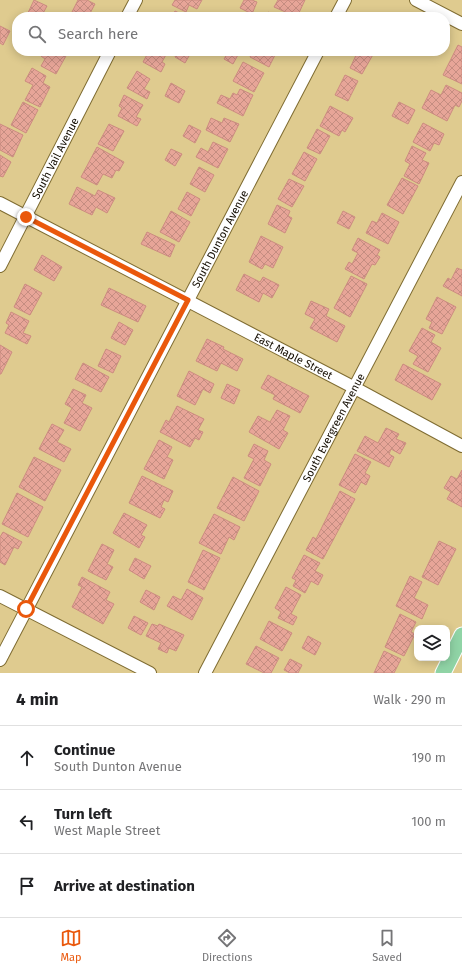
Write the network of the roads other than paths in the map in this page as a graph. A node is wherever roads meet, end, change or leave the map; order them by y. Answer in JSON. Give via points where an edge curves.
{"nodes":[{"id":1,"x":136,"y":0,"type":"edge"},
{"id":2,"x":345,"y":0,"type":"edge"},
{"id":3,"x":416,"y":0,"type":"edge"},
{"id":4,"x":130,"y":12,"type":"edge"},
{"id":5,"x":339,"y":12,"type":"edge"},
{"id":6,"x":439,"y":12,"type":"edge"},
{"id":7,"x":450,"y":18,"type":"edge"},
{"id":8,"x":462,"y":24,"type":"edge"},
{"id":9,"x":107,"y":56,"type":"edge"},
{"id":10,"x":315,"y":56,"type":"edge"},
{"id":11,"x":462,"y":182,"type":"edge"},
{"id":12,"x":0,"y":203,"type":"edge"},
{"id":13,"x":26,"y":217,"type":"junction"},
{"id":14,"x":0,"y":266,"type":"edge"},
{"id":15,"x":188,"y":300,"type":"junction"},
{"id":16,"x":354,"y":387,"type":"junction"},
{"id":17,"x":462,"y":446,"type":"edge"},
{"id":18,"x":0,"y":596,"type":"edge"},
{"id":19,"x":26,"y":609,"type":"junction"},
{"id":20,"x":462,"y":635,"type":"edge"},
{"id":21,"x":0,"y":660,"type":"edge"},
{"id":22,"x":150,"y":673,"type":"edge"},
{"id":23,"x":205,"y":673,"type":"edge"},
{"id":24,"x":443,"y":673,"type":"edge"}],
"edges":[{"from":1,"to":4,"type":"street"},
{"from":2,"to":5,"type":"street"},
{"from":3,"to":6,"type":"street"},
{"from":7,"to":8,"type":"street"},
{"from":9,"to":13,"type":"street","name":"South Vail Avenue"},
{"from":10,"to":15,"type":"street","name":"South Dunton Avenue"},
{"from":11,"to":16,"type":"street","name":"South Evergreen Avenue"},
{"from":12,"to":13,"type":"street","name":"East Maple Street"},
{"from":13,"to":14,"type":"street","name":"South Vail Avenue"},
{"from":13,"to":15,"type":"street","name":"East Maple Street"},
{"from":15,"to":16,"type":"street","name":"East Maple Street"},
{"from":15,"to":19,"type":"street","name":"South Dunton Avenue"},
{"from":16,"to":17,"type":"street","name":"East Maple Street"},
{"from":16,"to":23,"type":"street","name":"South Evergreen Avenue"},
{"from":18,"to":19,"type":"street"},
{"from":19,"to":21,"type":"street","name":"South Dunton Avenue"},
{"from":19,"to":22,"type":"street"},
{"from":20,"to":24,"type":"main road"}]}
